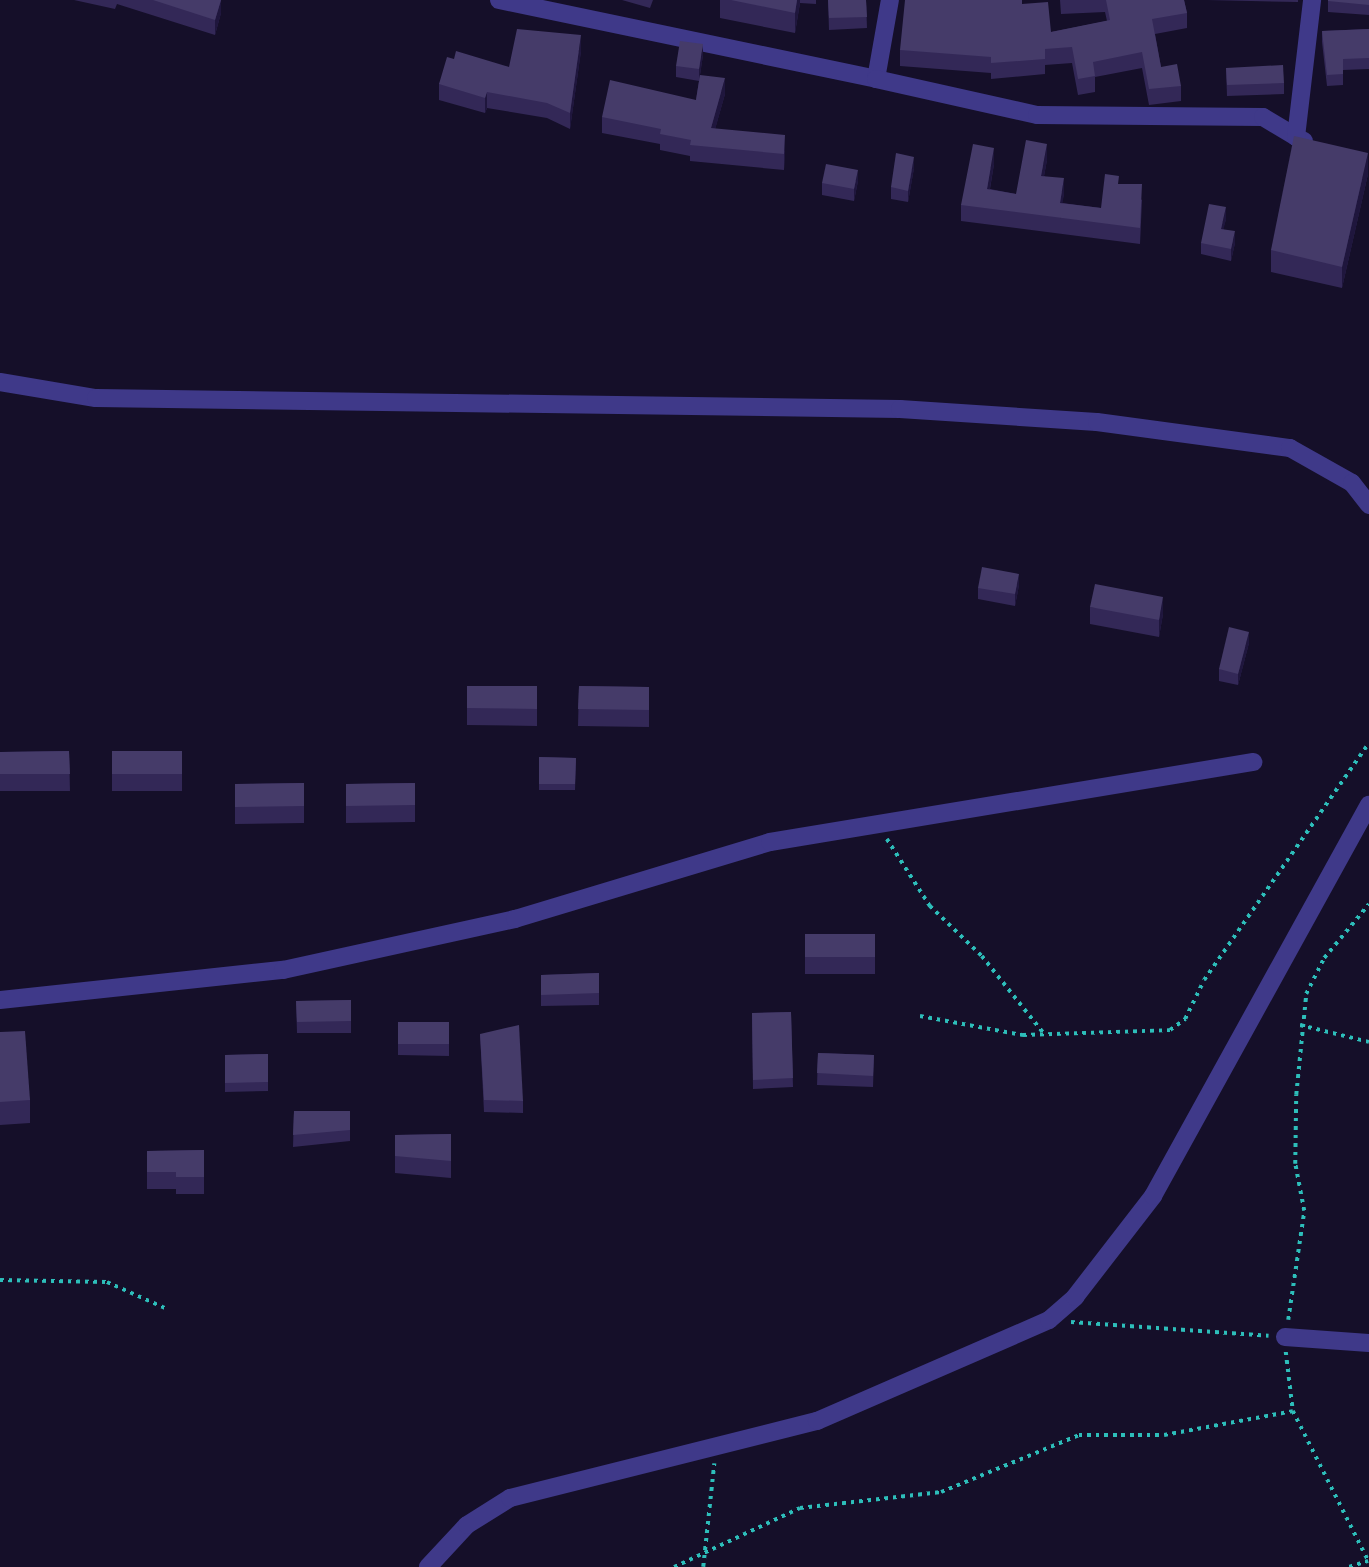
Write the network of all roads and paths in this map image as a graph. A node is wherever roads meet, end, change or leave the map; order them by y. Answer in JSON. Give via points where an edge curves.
{"nodes":[{"id":1,"x":499,"y":0,"type":"edge"},
{"id":2,"x":890,"y":0,"type":"edge"},
{"id":3,"x":1312,"y":0,"type":"edge"},
{"id":4,"x":876,"y":79,"type":"junction"},
{"id":5,"x":1296,"y":137,"type":"junction"},
{"id":6,"x":1320,"y":147,"type":"edge"},
{"id":7,"x":0,"y":382,"type":"edge"},
{"id":8,"x":1369,"y":505,"type":"edge"},
{"id":9,"x":1369,"y":743,"type":"edge"},
{"id":10,"x":1253,"y":762,"type":"dead end"},
{"id":11,"x":1369,"y":805,"type":"edge"},
{"id":12,"x":876,"y":822,"type":"junction"},
{"id":13,"x":1369,"y":904,"type":"edge"},
{"id":14,"x":0,"y":1000,"type":"edge"},
{"id":15,"x":920,"y":1016,"type":"dead end"},
{"id":16,"x":1300,"y":1025,"type":"junction"},
{"id":17,"x":1045,"y":1035,"type":"junction"},
{"id":18,"x":1369,"y":1042,"type":"edge"},
{"id":19,"x":0,"y":1280,"type":"edge"},
{"id":20,"x":167,"y":1309,"type":"dead end"},
{"id":21,"x":1049,"y":1320,"type":"junction"},
{"id":22,"x":1285,"y":1337,"type":"junction"},
{"id":23,"x":1369,"y":1343,"type":"edge"},
{"id":24,"x":1293,"y":1411,"type":"junction"},
{"id":25,"x":714,"y":1447,"type":"junction"},
{"id":26,"x":701,"y":1549,"type":"junction"},
{"id":27,"x":1368,"y":1562,"type":"edge"},
{"id":28,"x":429,"y":1567,"type":"edge"},
{"id":29,"x":674,"y":1567,"type":"edge"},
{"id":30,"x":703,"y":1567,"type":"edge"},
{"id":31,"x":1349,"y":1567,"type":"edge"}],
"edges":[{"from":1,"to":4,"type":"street"},
{"from":2,"to":4,"type":"street"},
{"from":3,"to":5,"type":"street"},
{"from":4,"to":5,"type":"street","via":[[1037,115],[1263,117]]},
{"from":5,"to":6,"type":"street"},
{"from":7,"to":8,"type":"street","via":[[96,398],[900,409],[1097,422],[1290,448],[1352,483]]},
{"from":9,"to":17,"type":"path","via":[[1204,980],[1185,1019],[1154,1035]]},
{"from":10,"to":12,"type":"street"},
{"from":11,"to":21,"type":"street","via":[[1153,1196],[1075,1297]]},
{"from":12,"to":14,"type":"street","via":[[770,842],[515,919],[283,970]]},
{"from":12,"to":17,"type":"path","via":[[930,906],[982,956]]},
{"from":13,"to":16,"type":"path","via":[[1312,976]]},
{"from":15,"to":17,"type":"path","via":[[977,1032]]},
{"from":16,"to":18,"type":"path"},
{"from":16,"to":22,"type":"path","via":[[1295,1164],[1304,1211]]},
{"from":19,"to":20,"type":"path","via":[[107,1282]]},
{"from":21,"to":22,"type":"path"},
{"from":21,"to":25,"type":"street","via":[[817,1420]]},
{"from":22,"to":23,"type":"street"},
{"from":22,"to":24,"type":"path"},
{"from":24,"to":26,"type":"path","via":[[1164,1435],[1079,1435],[941,1492],[800,1508]]},
{"from":24,"to":27,"type":"path"},
{"from":25,"to":26,"type":"path"},
{"from":25,"to":28,"type":"street","via":[[510,1498],[467,1525]]},
{"from":26,"to":29,"type":"path"},
{"from":26,"to":30,"type":"path"},
{"from":27,"to":31,"type":"path"}]}
